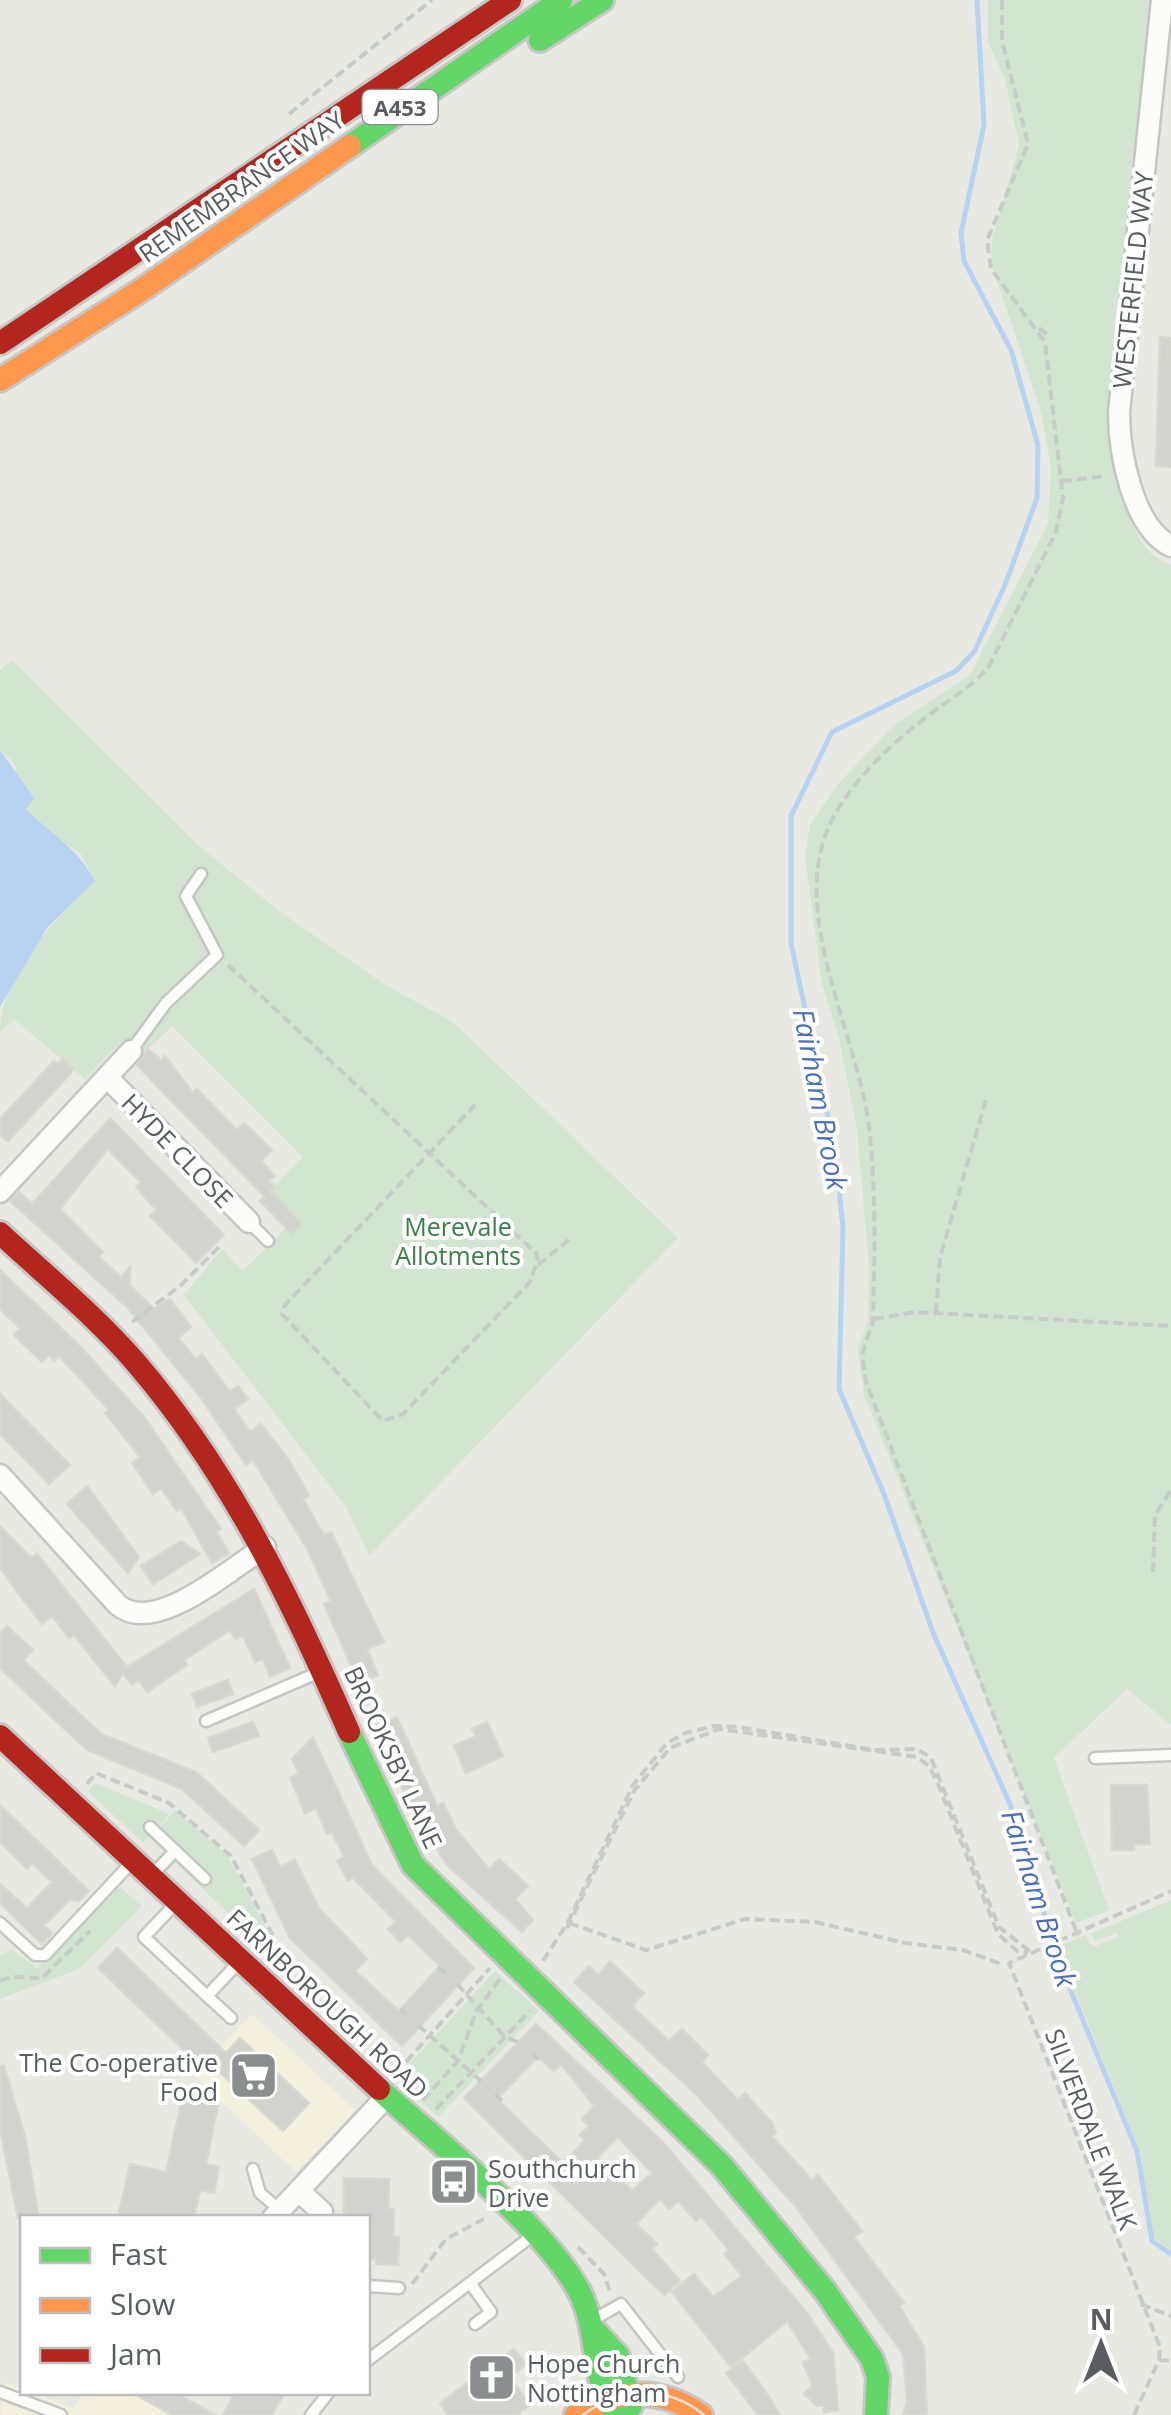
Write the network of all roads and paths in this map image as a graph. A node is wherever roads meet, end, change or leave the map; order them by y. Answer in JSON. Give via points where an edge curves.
{"nodes":[{"id":1,"x":470,"y":0,"type":"edge"},
{"id":2,"x":510,"y":0,"type":"edge"},
{"id":3,"x":561,"y":0,"type":"edge"},
{"id":4,"x":602,"y":0,"type":"edge"},
{"id":5,"x":1002,"y":0,"type":"edge"},
{"id":6,"x":1162,"y":0,"type":"edge"},
{"id":7,"x":232,"y":190,"type":"junction"},
{"id":8,"x":245,"y":222,"type":"junction"},
{"id":9,"x":1036,"y":326,"type":"junction"},
{"id":10,"x":1048,"y":335,"type":"dead end"},
{"id":11,"x":0,"y":344,"type":"edge"},
{"id":12,"x":0,"y":380,"type":"edge"},
{"id":13,"x":1129,"y":472,"type":"junction"},
{"id":14,"x":1062,"y":481,"type":"junction"},
{"id":15,"x":1171,"y":546,"type":"edge"},
{"id":16,"x":201,"y":874,"type":"dead end"},
{"id":17,"x":217,"y":956,"type":"junction"},
{"id":18,"x":131,"y":1051,"type":"joint"},
{"id":19,"x":107,"y":1077,"type":"junction"},
{"id":20,"x":986,"y":1100,"type":"dead end"},
{"id":21,"x":475,"y":1105,"type":"dead end"},
{"id":22,"x":429,"y":1155,"type":"junction"},
{"id":23,"x":1,"y":1189,"type":"edge"},
{"id":24,"x":249,"y":1222,"type":"joint"},
{"id":25,"x":0,"y":1233,"type":"edge"},
{"id":26,"x":570,"y":1240,"type":"dead end"},
{"id":27,"x":268,"y":1241,"type":"dead end"},
{"id":28,"x":222,"y":1244,"type":"dead end"},
{"id":29,"x":538,"y":1265,"type":"junction"},
{"id":30,"x":936,"y":1313,"type":"junction"},
{"id":31,"x":874,"y":1319,"type":"junction"},
{"id":32,"x":1171,"y":1326,"type":"edge"},
{"id":33,"x":114,"y":1340,"type":"junction"},
{"id":34,"x":0,"y":1475,"type":"edge"},
{"id":35,"x":1171,"y":1490,"type":"edge"},
{"id":36,"x":265,"y":1547,"type":"junction"},
{"id":37,"x":1153,"y":1572,"type":"dead end"},
{"id":38,"x":322,"y":1671,"type":"junction"},
{"id":39,"x":206,"y":1721,"type":"dead end"},
{"id":40,"x":0,"y":1736,"type":"edge"},
{"id":41,"x":1171,"y":1755,"type":"edge"},
{"id":42,"x":1095,"y":1758,"type":"dead end"},
{"id":43,"x":83,"y":1787,"type":"dead end"},
{"id":44,"x":150,"y":1827,"type":"dead end"},
{"id":45,"x":174,"y":1851,"type":"junction"},
{"id":46,"x":142,"y":1868,"type":"junction"},
{"id":47,"x":205,"y":1879,"type":"dead end"},
{"id":48,"x":1171,"y":1891,"type":"edge"},
{"id":49,"x":178,"y":1901,"type":"junction"},
{"id":50,"x":0,"y":1923,"type":"edge"},
{"id":51,"x":569,"y":1923,"type":"junction"},
{"id":52,"x":1078,"y":1936,"type":"junction"},
{"id":53,"x":1032,"y":1954,"type":"junction"},
{"id":54,"x":249,"y":1955,"type":"junction"},
{"id":55,"x":1004,"y":1965,"type":"dead end"},
{"id":56,"x":438,"y":1966,"type":"dead end"},
{"id":57,"x":445,"y":1973,"type":"dead end"},
{"id":58,"x":523,"y":1973,"type":"junction"},
{"id":59,"x":457,"y":1984,"type":"dead end"},
{"id":60,"x":207,"y":1996,"type":"junction"},
{"id":61,"x":465,"y":1998,"type":"junction"},
{"id":62,"x":400,"y":2009,"type":"dead end"},
{"id":63,"x":478,"y":2010,"type":"junction"},
{"id":64,"x":406,"y":2014,"type":"dead end"},
{"id":65,"x":231,"y":2018,"type":"dead end"},
{"id":66,"x":418,"y":2026,"type":"dead end"},
{"id":67,"x":430,"y":2036,"type":"junction"},
{"id":68,"x":504,"y":2036,"type":"junction"},
{"id":69,"x":520,"y":2042,"type":"dead end"},
{"id":70,"x":533,"y":2054,"type":"dead end"},
{"id":71,"x":538,"y":2060,"type":"dead end"},
{"id":72,"x":458,"y":2061,"type":"junction"},
{"id":73,"x":470,"y":2073,"type":"junction"},
{"id":74,"x":482,"y":2082,"type":"dead end"},
{"id":75,"x":390,"y":2086,"type":"junction"},
{"id":76,"x":495,"y":2094,"type":"dead end"},
{"id":77,"x":502,"y":2101,"type":"dead end"},
{"id":78,"x":433,"y":2112,"type":"dead end"},
{"id":79,"x":409,"y":2116,"type":"junction"},
{"id":80,"x":254,"y":2169,"type":"dead end"},
{"id":81,"x":298,"y":2191,"type":"junction"},
{"id":82,"x":322,"y":2212,"type":"dead end"},
{"id":83,"x":277,"y":2214,"type":"edge"},
{"id":84,"x":484,"y":2219,"type":"dead end"},
{"id":85,"x":533,"y":2235,"type":"junction"},
{"id":86,"x":470,"y":2283,"type":"junction"},
{"id":87,"x":370,"y":2286,"type":"edge"},
{"id":88,"x":398,"y":2288,"type":"joint"},
{"id":89,"x":1141,"y":2304,"type":"junction"},
{"id":90,"x":1171,"y":2316,"type":"edge"},
{"id":91,"x":475,"y":2324,"type":"dead end"},
{"id":92,"x":592,"y":2326,"type":"junction"},
{"id":93,"x":370,"y":2358,"type":"edge"},
{"id":94,"x":1160,"y":2360,"type":"junction"},
{"id":95,"x":1171,"y":2360,"type":"edge"},
{"id":96,"x":678,"y":2376,"type":"dead end"},
{"id":97,"x":0,"y":2392,"type":"edge"},
{"id":98,"x":629,"y":2403,"type":"edge"},
{"id":99,"x":611,"y":2406,"type":"edge"},
{"id":100,"x":61,"y":2415,"type":"edge"},
{"id":101,"x":576,"y":2415,"type":"edge"},
{"id":102,"x":701,"y":2415,"type":"edge"},
{"id":103,"x":876,"y":2415,"type":"edge"},
{"id":104,"x":1134,"y":2415,"type":"edge"}],
"edges":[{"from":1,"to":7,"type":"main road"},
{"from":2,"to":7,"type":"main road","name":"REMEMBRANCE WAY","number":"A453"},
{"from":3,"to":8,"type":"main road","name":"REMEMBRANCE WAY","number":"A453","via":[[412,98]]},
{"from":4,"to":8,"type":"main road"},
{"from":5,"to":9,"type":"path","via":[[1002,41],[1028,144],[987,240],[992,269]]},
{"from":6,"to":13,"type":"street","name":"WESTERFIELD WAY","via":[[1118,412]]},
{"from":7,"to":11,"type":"main road","name":"REMEMBRANCE WAY","number":"A453"},
{"from":8,"to":12,"type":"main road","name":"REMEMBRANCE WAY","number":"A453"},
{"from":9,"to":10,"type":"path"},
{"from":9,"to":14,"type":"path","via":[[1045,342]]},
{"from":13,"to":14,"type":"path"},
{"from":13,"to":15,"type":"street","name":"WESTERFIELD WAY","via":[[1153,532]]},
{"from":14,"to":31,"type":"path","via":[[1056,532],[989,666],[862,776],[821,848],[818,913],[869,1132]]},
{"from":16,"to":17,"type":"lane","via":[[186,896]]},
{"from":17,"to":18,"type":"lane","via":[[166,1002]]},
{"from":17,"to":22,"type":"path"},
{"from":18,"to":19,"type":"street"},
{"from":19,"to":23,"type":"street"},
{"from":19,"to":24,"type":"street","name":"HYDE CLOSE"},
{"from":20,"to":30,"type":"path","via":[[940,1258]]},
{"from":21,"to":22,"type":"path"},
{"from":22,"to":29,"type":"path","via":[[536,1254]]},
{"from":22,"to":29,"type":"path","via":[[282,1314],[375,1416],[392,1422],[403,1414],[530,1282]]},
{"from":24,"to":27,"type":"lane"},
{"from":25,"to":33,"type":"main road","name":"BROOKSBY LANE"},
{"from":26,"to":29,"type":"path"},
{"from":28,"to":33,"type":"path"},
{"from":30,"to":31,"type":"path"},
{"from":30,"to":32,"type":"path"},
{"from":31,"to":52,"type":"path","via":[[863,1353],[866,1382]]},
{"from":33,"to":36,"type":"main road","name":"BROOKSBY LANE","via":[[186,1425]]},
{"from":34,"to":36,"type":"street","via":[[135,1615],[166,1610]]},
{"from":35,"to":37,"type":"path","via":[[1155,1515]]},
{"from":36,"to":38,"type":"main road","name":"BROOKSBY LANE"},
{"from":38,"to":39,"type":"lane"},
{"from":38,"to":58,"type":"main road","name":"BROOKSBY LANE","via":[[404,1852]]},
{"from":40,"to":46,"type":"main road","name":"FARNBOROUGH ROAD"},
{"from":41,"to":42,"type":"lane"},
{"from":43,"to":54,"type":"path","via":[[96,1773],[170,1803],[232,1856],[272,1934]]},
{"from":44,"to":45,"type":"lane"},
{"from":45,"to":46,"type":"lane"},
{"from":45,"to":47,"type":"lane"},
{"from":46,"to":49,"type":"main road","name":"FARNBOROUGH ROAD"},
{"from":46,"to":50,"type":"lane","via":[[45,1955],[35,1955]]},
{"from":48,"to":52,"type":"path"},
{"from":49,"to":54,"type":"main road","name":"FARNBOROUGH ROAD"},
{"from":49,"to":60,"type":"lane","via":[[144,1937]]},
{"from":51,"to":53,"type":"path","via":[[634,1791],[670,1748],[718,1728],[917,1757],[938,1784],[998,1934],[1018,1952]]},
{"from":51,"to":55,"type":"path","via":[[646,1950],[746,1919],[816,1922],[963,1950]]},
{"from":51,"to":58,"type":"path"},
{"from":52,"to":53,"type":"path"},
{"from":53,"to":89,"type":"path","name":"SILVERDALE WALK","via":[[1009,1963]]},
{"from":54,"to":60,"type":"lane"},
{"from":54,"to":75,"type":"main road","name":"FARNBOROUGH ROAD"},
{"from":56,"to":57,"type":"path"},
{"from":58,"to":61,"type":"path"},
{"from":58,"to":63,"type":"path"},
{"from":58,"to":68,"type":"path"},
{"from":58,"to":103,"type":"main road","name":"BROOKSBY LANE","via":[[706,2148],[825,2290],[876,2367]]},
{"from":59,"to":61,"type":"path"},
{"from":60,"to":65,"type":"lane"},
{"from":61,"to":63,"type":"path"},
{"from":61,"to":67,"type":"path"},
{"from":62,"to":64,"type":"path"},
{"from":63,"to":68,"type":"path"},
{"from":63,"to":72,"type":"path"},
{"from":66,"to":67,"type":"path"},
{"from":67,"to":72,"type":"path"},
{"from":67,"to":75,"type":"path"},
{"from":68,"to":69,"type":"path"},
{"from":68,"to":73,"type":"path"},
{"from":70,"to":71,"type":"path"},
{"from":72,"to":73,"type":"path"},
{"from":72,"to":79,"type":"path"},
{"from":73,"to":74,"type":"path"},
{"from":73,"to":78,"type":"path"},
{"from":75,"to":79,"type":"main road","name":"FARNBOROUGH ROAD"},
{"from":75,"to":81,"type":"street"},
{"from":76,"to":77,"type":"path"},
{"from":79,"to":85,"type":"main road","name":"FARNBOROUGH ROAD"},
{"from":80,"to":83,"type":"lane","via":[[260,2193]]},
{"from":81,"to":82,"type":"street"},
{"from":81,"to":83,"type":"street"},
{"from":84,"to":88,"type":"path","via":[[446,2239],[417,2280]]},
{"from":85,"to":86,"type":"lane"},
{"from":85,"to":92,"type":"main road","name":"FARNBOROUGH ROAD","via":[[565,2271]]},
{"from":86,"to":91,"type":"lane","via":[[491,2312]]},
{"from":86,"to":93,"type":"lane"},
{"from":87,"to":88,"type":"lane"},
{"from":89,"to":90,"type":"path"},
{"from":89,"to":94,"type":"path","name":"SILVERDALE WALK"},
{"from":92,"to":96,"type":"lane","via":[[620,2304]]},
{"from":92,"to":98,"type":"main road","name":"FARNBOROUGH ROAD","via":[[618,2356]]},
{"from":92,"to":99,"type":"main road","name":"FARNBOROUGH ROAD"},
{"from":94,"to":95,"type":"path"},
{"from":94,"to":104,"type":"path"},
{"from":97,"to":100,"type":"lane"},
{"from":98,"to":99,"type":"main road"},
{"from":98,"to":102,"type":"main road","via":[[662,2394]]},
{"from":99,"to":101,"type":"main road"}]}
